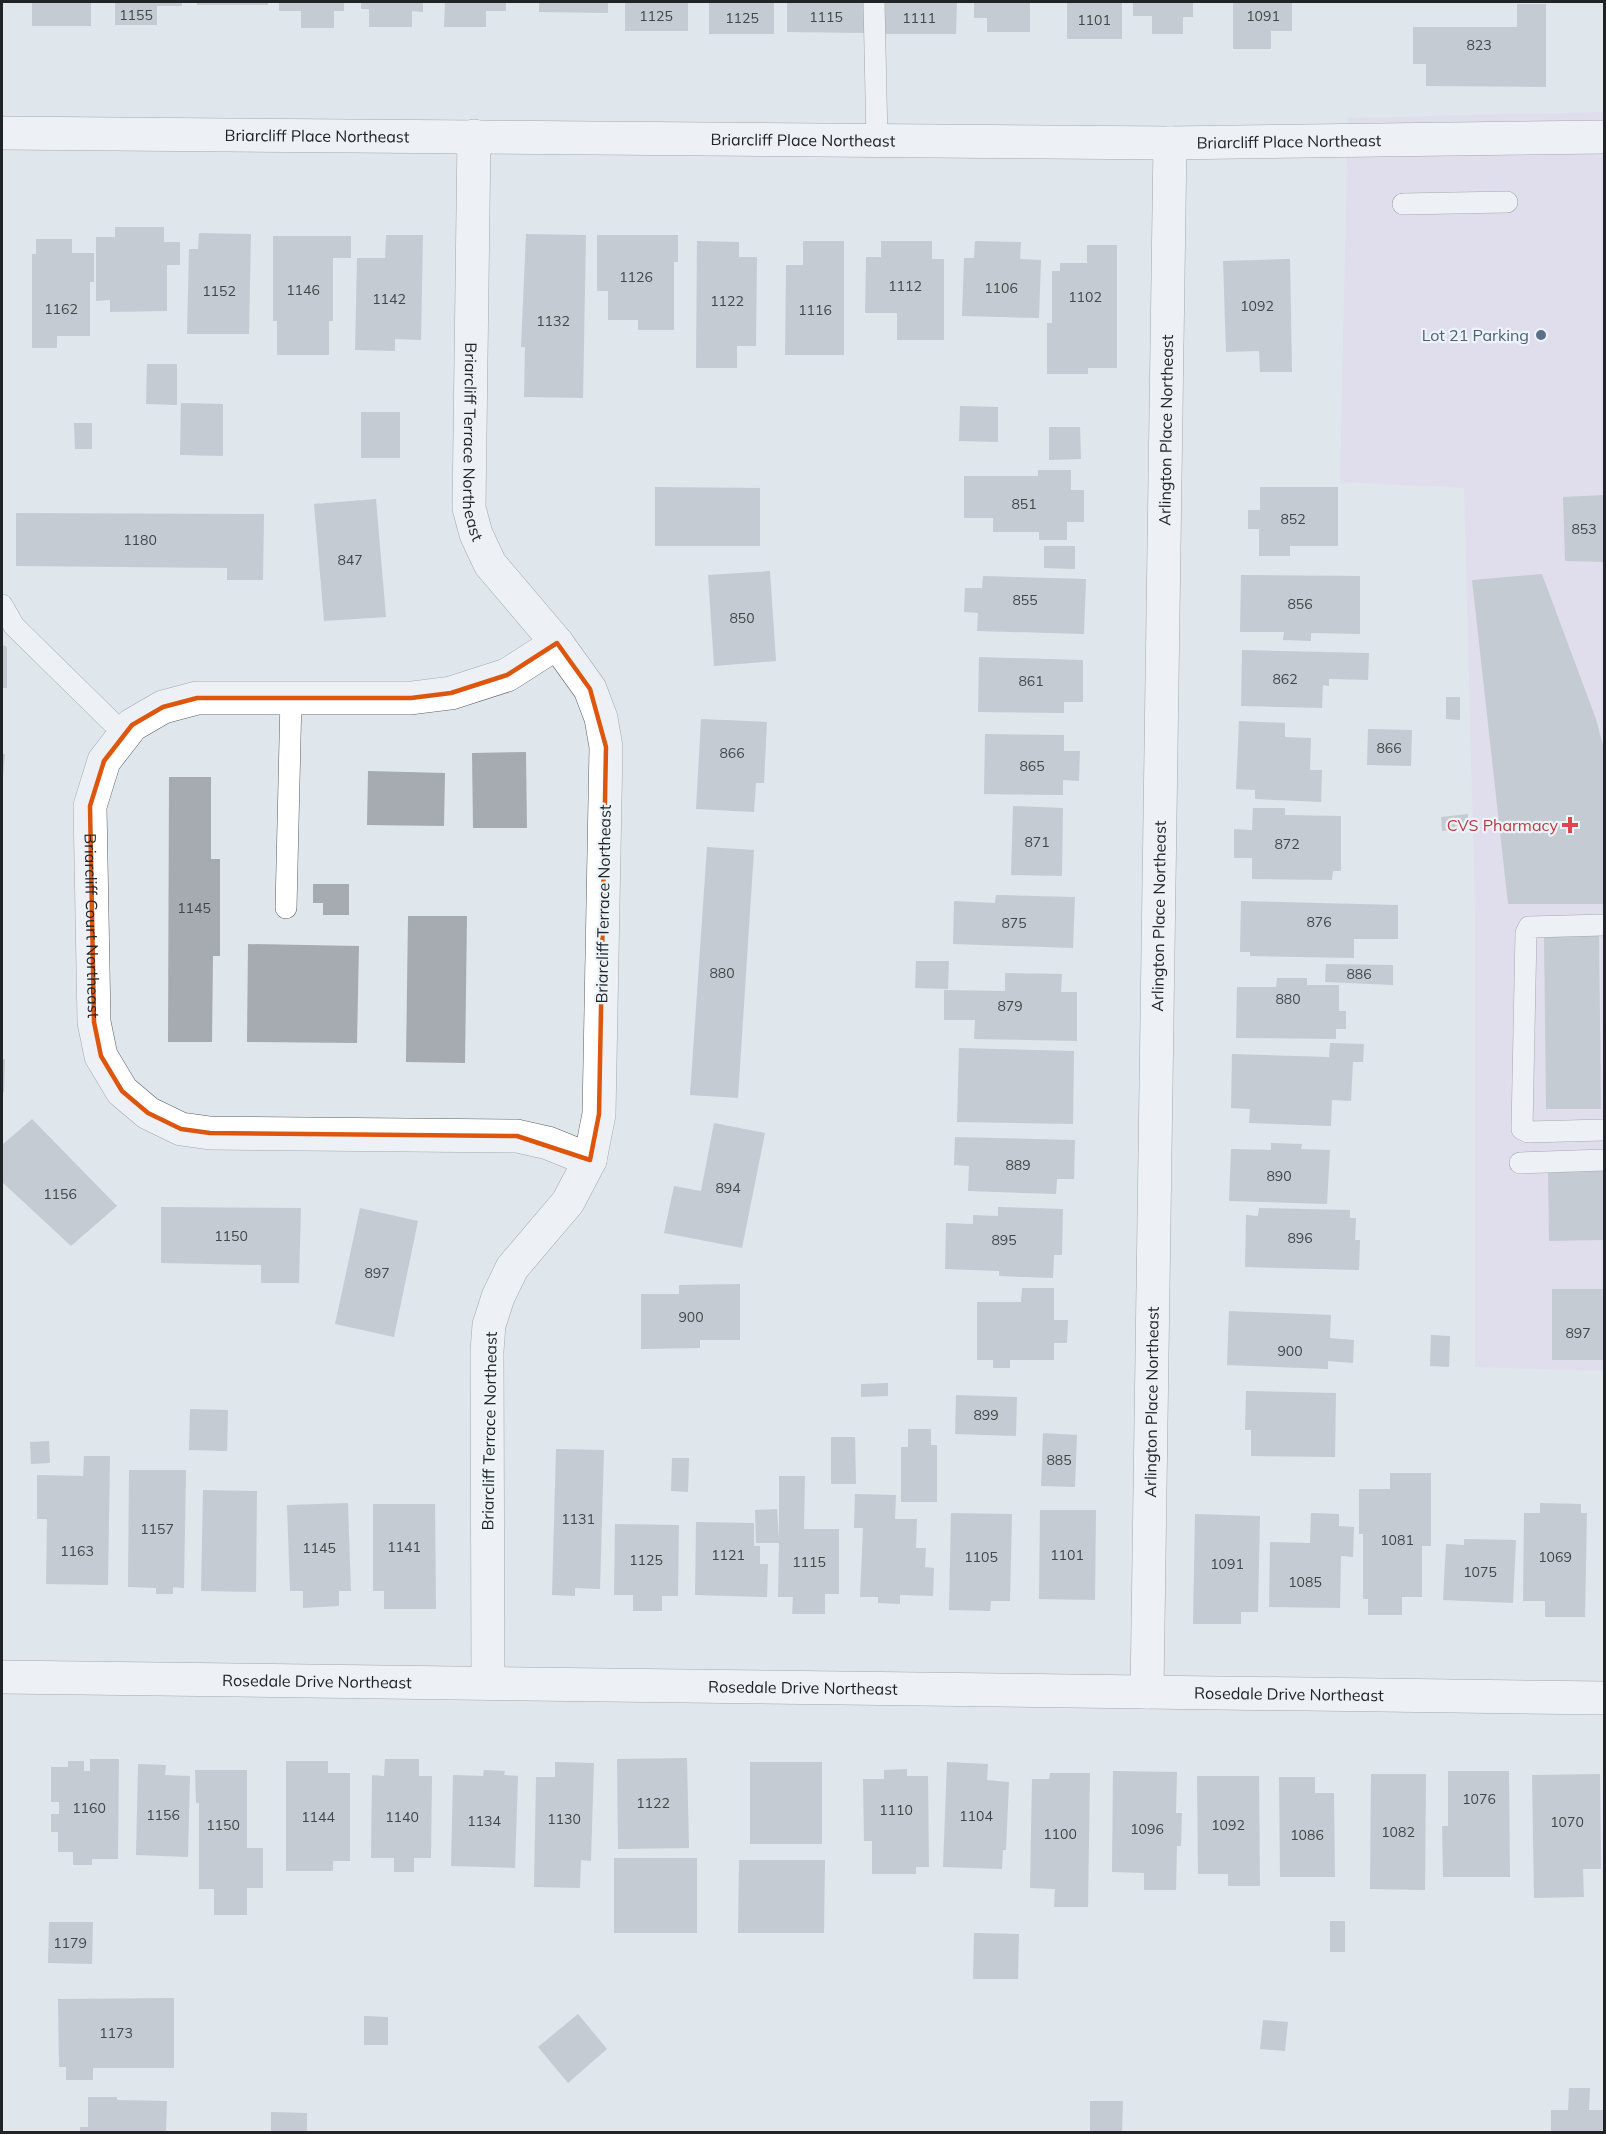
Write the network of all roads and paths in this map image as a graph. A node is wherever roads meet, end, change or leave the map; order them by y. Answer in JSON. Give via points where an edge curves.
{"nodes":[{"id":1,"x":874,"y":2,"type":"edge"},
{"id":2,"x":2,"y":133,"type":"edge"},
{"id":3,"x":474,"y":136,"type":"junction"},
{"id":4,"x":1605,"y":137,"type":"edge"},
{"id":5,"x":877,"y":140,"type":"junction"},
{"id":6,"x":1170,"y":143,"type":"junction"},
{"id":7,"x":1507,"y":202,"type":"dead end"},
{"id":8,"x":1403,"y":204,"type":"dead end"},
{"id":9,"x":2,"y":605,"type":"edge"},
{"id":10,"x":556,"y":643,"type":"junction"},
{"id":11,"x":291,"y":698,"type":"junction"},
{"id":12,"x":125,"y":735,"type":"junction"},
{"id":13,"x":286,"y":908,"type":"dead end"},
{"id":14,"x":1605,"y":925,"type":"edge"},
{"id":15,"x":1605,"y":1130,"type":"edge"},
{"id":16,"x":590,"y":1160,"type":"junction"},
{"id":17,"x":1605,"y":1160,"type":"edge"},
{"id":18,"x":1520,"y":1163,"type":"dead end"},
{"id":19,"x":2,"y":1677,"type":"edge"},
{"id":20,"x":488,"y":1683,"type":"junction"},
{"id":21,"x":1147,"y":1692,"type":"junction"},
{"id":22,"x":1605,"y":1698,"type":"edge"}],
"edges":[{"from":1,"to":5,"type":"lane"},
{"from":2,"to":3,"type":"street","name":"Briarcliff Place Northeast"},
{"from":3,"to":5,"type":"street","name":"Briarcliff Place Northeast"},
{"from":3,"to":10,"type":"street","name":"Briarcliff Terrace Northeast","via":[[469,508],[490,564]]},
{"from":4,"to":6,"type":"street","name":"Briarcliff Place Northeast"},
{"from":5,"to":6,"type":"street","name":"Briarcliff Place Northeast"},
{"from":6,"to":21,"type":"street","name":"Arlington Place Northeast"},
{"from":7,"to":8,"type":"lane"},
{"from":9,"to":12,"type":"lane","via":[[14,626]]},
{"from":10,"to":11,"type":"street","name":"Briarcliff Court Northeast","via":[[507,675],[451,693],[411,698]]},
{"from":10,"to":16,"type":"street","name":"Briarcliff Terrace Northeast","via":[[590,688],[606,747],[599,1114]]},
{"from":11,"to":12,"type":"street","name":"Briarcliff Court Northeast","via":[[197,698],[163,707],[132,725]]},
{"from":11,"to":13,"type":"lane"},
{"from":12,"to":16,"type":"street","name":"Briarcliff Court Northeast","via":[[104,760],[90,806],[94,1022],[101,1056],[122,1091],[148,1113],[182,1129],[210,1133],[517,1136],[549,1143]]},
{"from":14,"to":15,"type":"lane","via":[[1529,927],[1526,933],[1522,1129]]},
{"from":16,"to":20,"type":"street","name":"Briarcliff Terrace Northeast","via":[[568,1202],[512,1268],[489,1324]]},
{"from":17,"to":18,"type":"lane"},
{"from":19,"to":20,"type":"street","name":"Rosedale Drive Northeast"},
{"from":20,"to":21,"type":"street","name":"Rosedale Drive Northeast"},
{"from":21,"to":22,"type":"street","name":"Rosedale Drive Northeast"}]}
